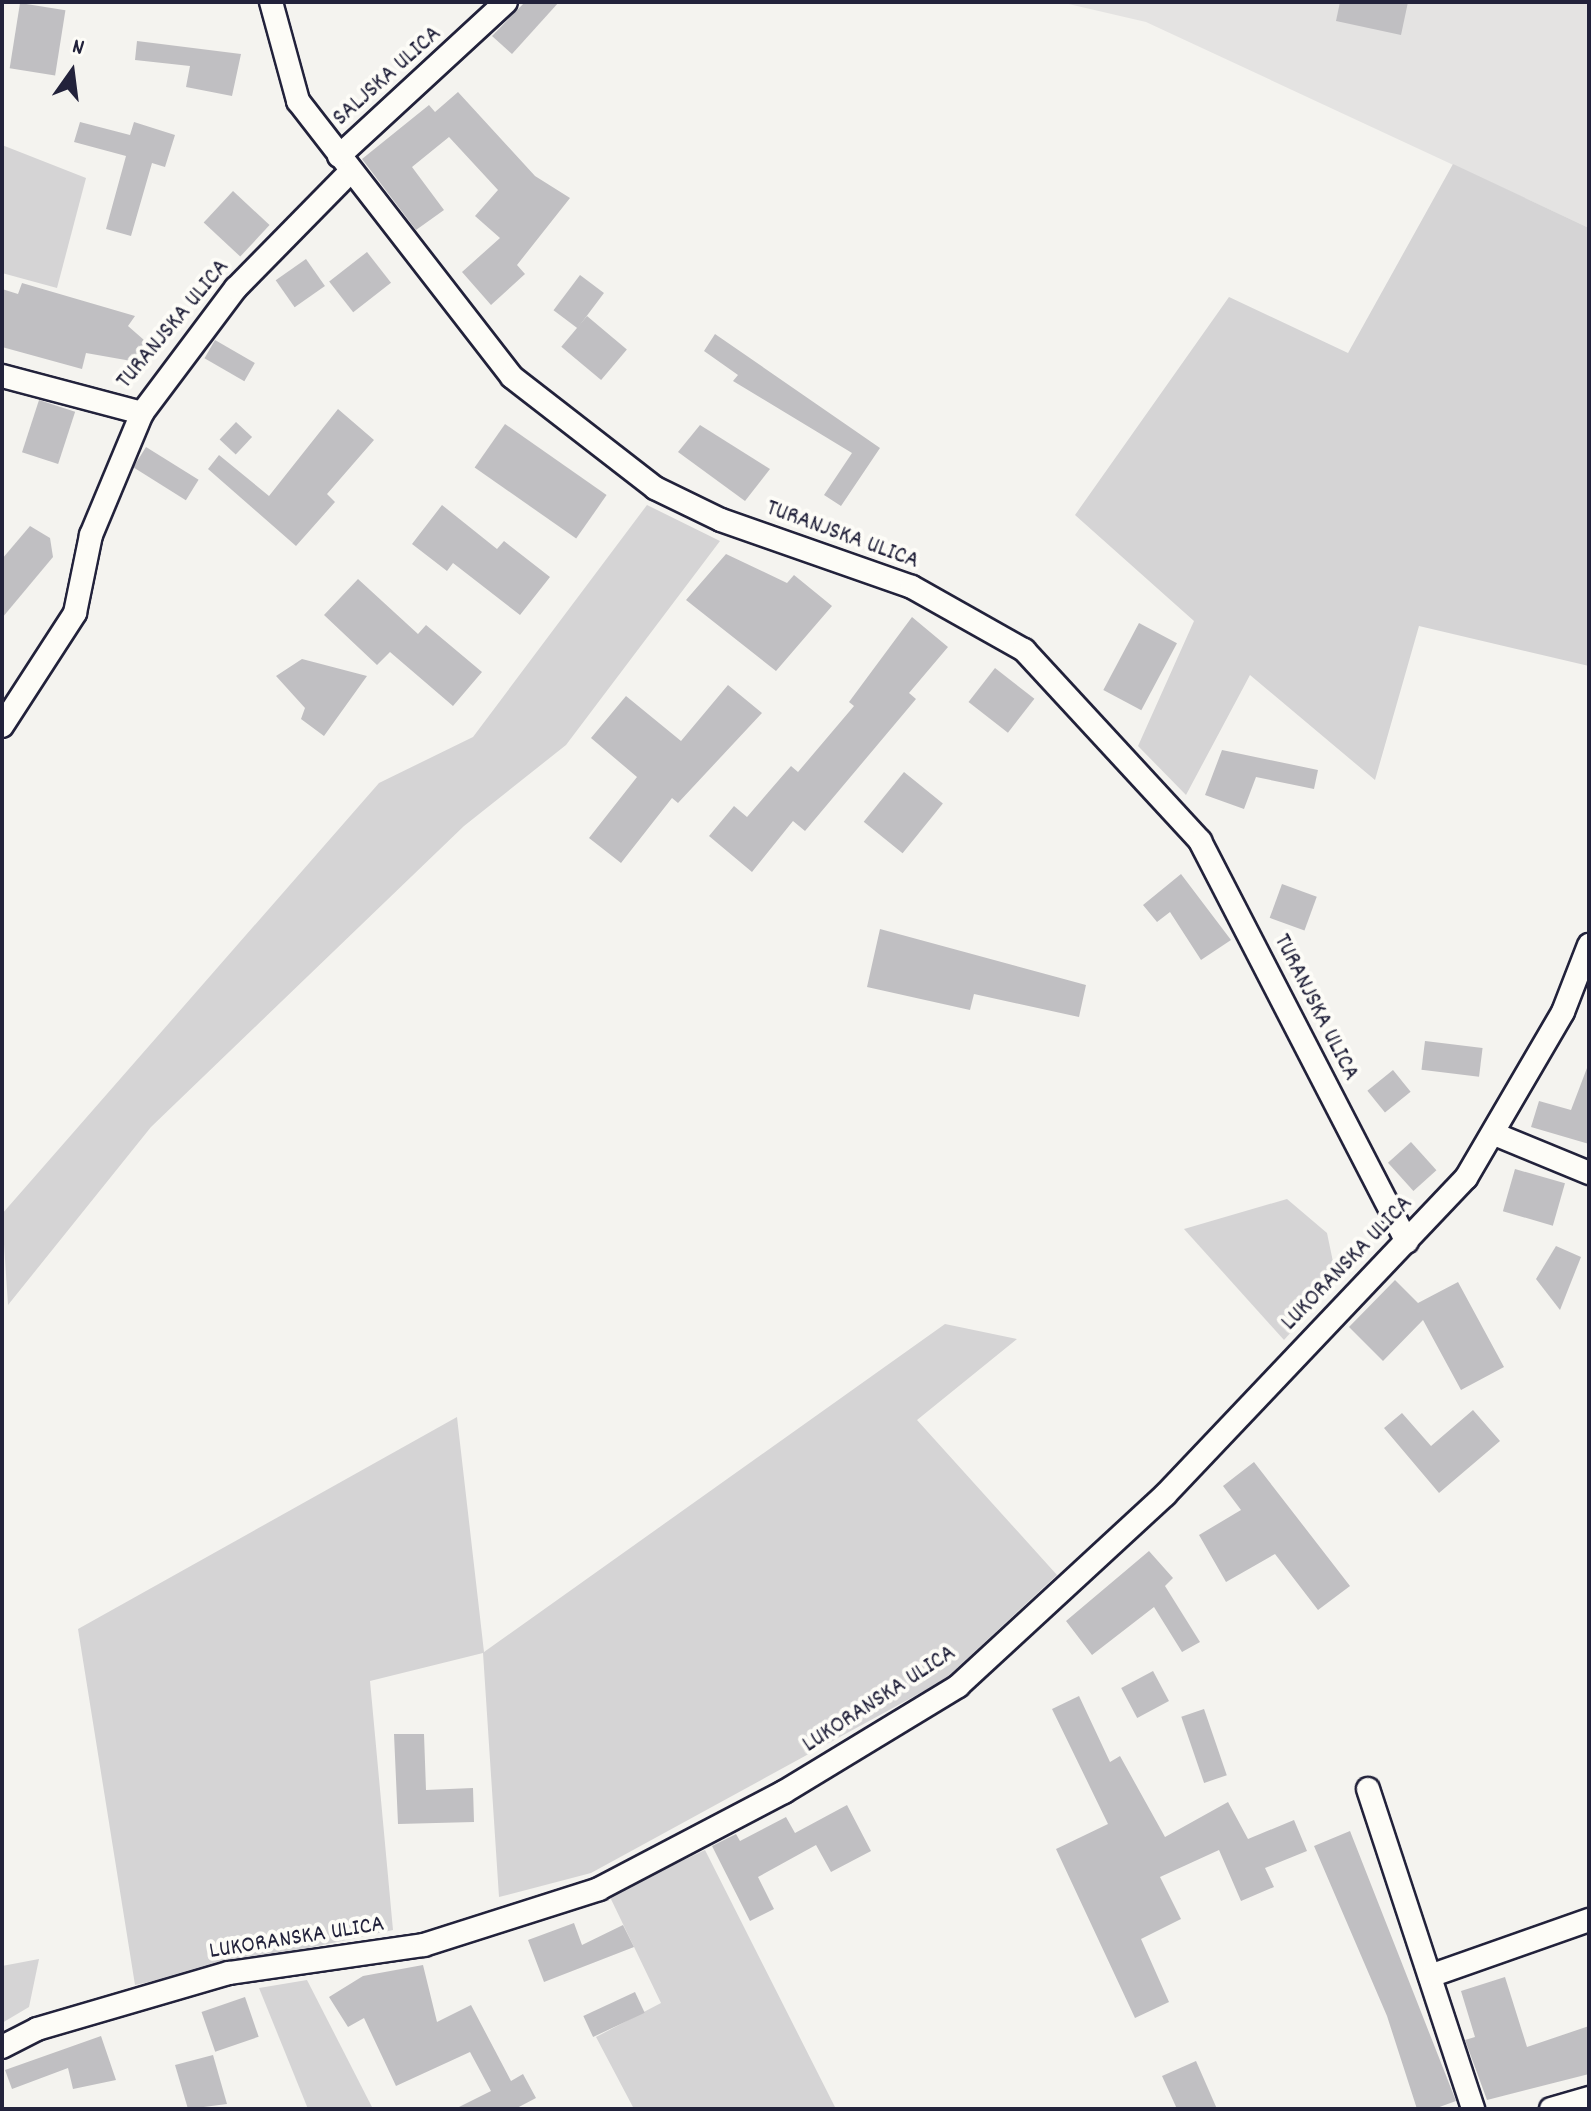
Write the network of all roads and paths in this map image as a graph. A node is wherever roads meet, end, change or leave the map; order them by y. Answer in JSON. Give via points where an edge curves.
{"nodes":[{"id":1,"x":271,"y":2,"type":"edge"},
{"id":2,"x":506,"y":2,"type":"edge"},
{"id":3,"x":344,"y":164,"type":"junction"},
{"id":4,"x":2,"y":376,"type":"edge"},
{"id":5,"x":142,"y":413,"type":"junction"},
{"id":6,"x":2,"y":726,"type":"edge"},
{"id":7,"x":1589,"y":945,"type":"edge"},
{"id":8,"x":1497,"y":1135,"type":"junction"},
{"id":9,"x":1589,"y":1173,"type":"edge"},
{"id":10,"x":1407,"y":1242,"type":"junction"},
{"id":11,"x":1368,"y":1789,"type":"dead end"},
{"id":12,"x":1589,"y":1920,"type":"edge"},
{"id":13,"x":1430,"y":1976,"type":"junction"},
{"id":14,"x":2,"y":2047,"type":"edge"},
{"id":15,"x":1589,"y":2098,"type":"edge"},
{"id":16,"x":1473,"y":2109,"type":"edge"},
{"id":17,"x":1551,"y":2109,"type":"edge"}],
"edges":[{"from":1,"to":3,"type":"street","name":"TURANJSKA ULICA","via":[[298,101]]},
{"from":2,"to":3,"type":"street","name":"SALJSKA ULICA"},
{"from":3,"to":5,"type":"street","name":"TURANJSKA ULICA","via":[[236,288]]},
{"from":3,"to":10,"type":"street","name":"TURANJSKA ULICA","via":[[512,377],[655,488],[721,520],[912,587],[1024,650],[1200,841]]},
{"from":4,"to":5,"type":"street","name":"TURANJSKA ULICA"},
{"from":5,"to":6,"type":"street","via":[[91,535],[75,613]]},
{"from":7,"to":8,"type":"street","name":"LUKORANSKA ULICA","via":[[1563,1012]]},
{"from":8,"to":9,"type":"street"},
{"from":8,"to":10,"type":"street","name":"LUKORANSKA ULICA"},
{"from":10,"to":14,"type":"street","name":"LUKORANSKA ULICA","via":[[1165,1495],[958,1686],[784,1792],[599,1889],[424,1945],[229,1973],[37,2029]]},
{"from":11,"to":13,"type":"street"},
{"from":12,"to":13,"type":"street"},
{"from":13,"to":16,"type":"street"},
{"from":15,"to":17,"type":"street"}]}
